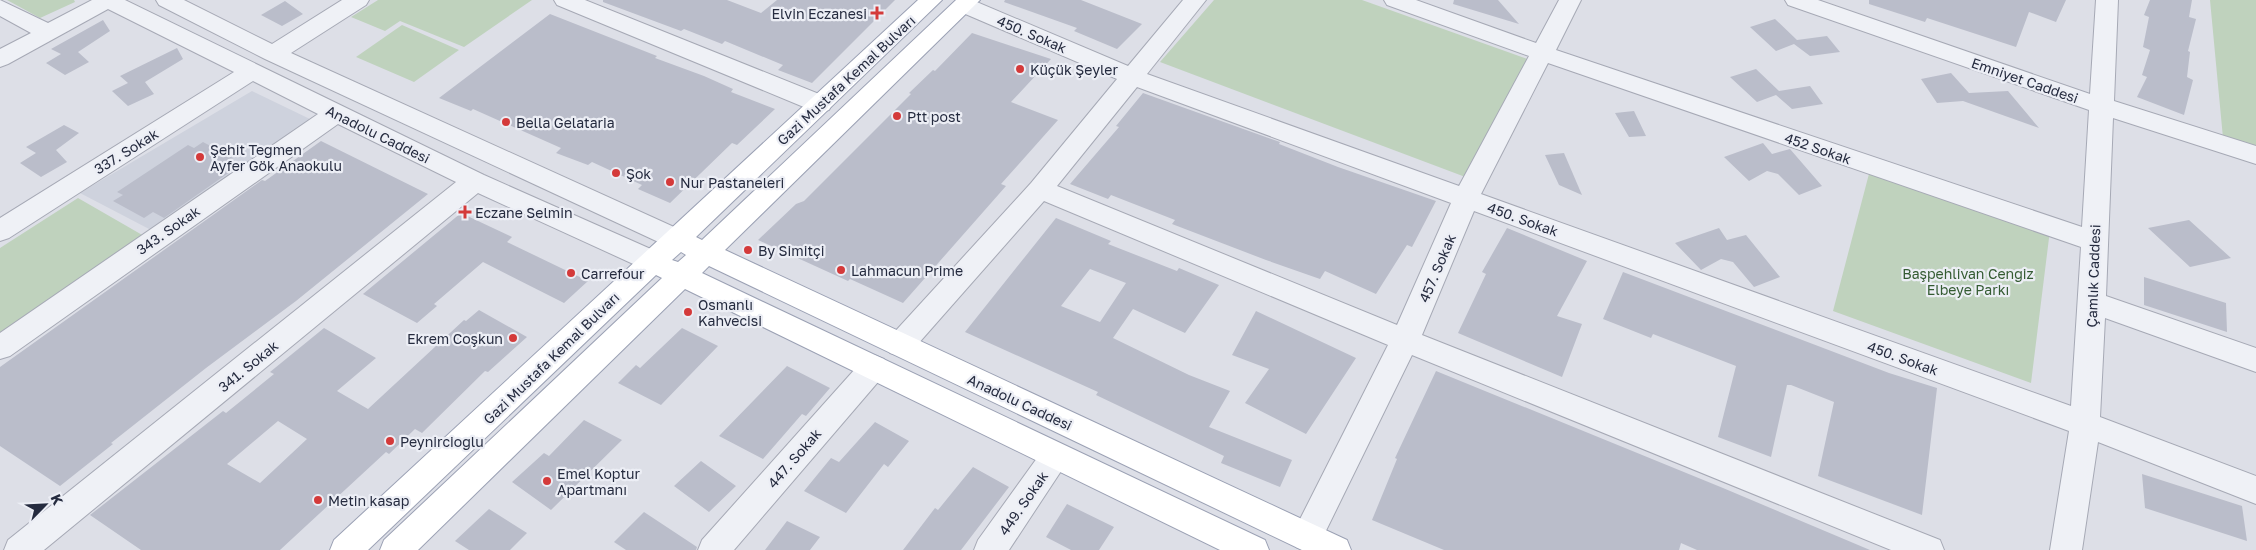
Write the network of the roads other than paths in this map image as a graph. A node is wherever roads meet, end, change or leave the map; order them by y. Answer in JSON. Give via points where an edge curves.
{"nodes":[{"id":1,"x":108,"y":0,"type":"edge"},
{"id":2,"x":167,"y":0,"type":"edge"},
{"id":3,"x":358,"y":0,"type":"edge"},
{"id":4,"x":564,"y":0,"type":"edge"},
{"id":5,"x":931,"y":0,"type":"edge"},
{"id":6,"x":1195,"y":0,"type":"edge"},
{"id":7,"x":1394,"y":0,"type":"edge"},
{"id":8,"x":1570,"y":0,"type":"edge"},
{"id":9,"x":1796,"y":0,"type":"edge"},
{"id":10,"x":2107,"y":0,"type":"edge"},
{"id":11,"x":966,"y":2,"type":"edge"},
{"id":12,"x":1828,"y":5,"type":"edge"},
{"id":13,"x":0,"y":7,"type":"edge"},
{"id":14,"x":49,"y":33,"type":"junction"},
{"id":15,"x":1542,"y":53,"type":"junction"},
{"id":16,"x":273,"y":54,"type":"junction"},
{"id":17,"x":0,"y":59,"type":"edge"},
{"id":18,"x":252,"y":71,"type":"junction"},
{"id":19,"x":1133,"y":77,"type":"junction"},
{"id":20,"x":820,"y":104,"type":"junction"},
{"id":21,"x":2101,"y":106,"type":"junction"},
{"id":22,"x":336,"y":113,"type":"junction"},
{"id":23,"x":2256,"y":155,"type":"edge"},
{"id":24,"x":475,"y":181,"type":"junction"},
{"id":25,"x":1040,"y":189,"type":"junction"},
{"id":26,"x":1466,"y":198,"type":"junction"},
{"id":27,"x":0,"y":231,"type":"edge"},
{"id":28,"x":676,"y":239,"type":"junction"},
{"id":29,"x":2094,"y":242,"type":"junction"},
{"id":30,"x":706,"y":253,"type":"junction"},
{"id":31,"x":652,"y":261,"type":"junction"},
{"id":32,"x":682,"y":276,"type":"junction"},
{"id":33,"x":2093,"y":303,"type":"junction"},
{"id":34,"x":1406,"y":340,"type":"junction"},
{"id":35,"x":900,"y":345,"type":"junction"},
{"id":36,"x":0,"y":348,"type":"edge"},
{"id":37,"x":2256,"y":360,"type":"edge"},
{"id":38,"x":874,"y":367,"type":"junction"},
{"id":39,"x":2085,"y":424,"type":"junction"},
{"id":40,"x":1056,"y":456,"type":"junction"},
{"id":41,"x":2256,"y":490,"type":"edge"},
{"id":42,"x":1307,"y":537,"type":"junction"},
{"id":43,"x":20,"y":550,"type":"edge"},
{"id":44,"x":346,"y":550,"type":"edge"},
{"id":45,"x":396,"y":550,"type":"edge"},
{"id":46,"x":714,"y":550,"type":"edge"},
{"id":47,"x":990,"y":550,"type":"edge"},
{"id":48,"x":1253,"y":550,"type":"edge"},
{"id":49,"x":1335,"y":550,"type":"edge"},
{"id":50,"x":1928,"y":550,"type":"edge"},
{"id":51,"x":2066,"y":550,"type":"edge"}],
"edges":[{"from":1,"to":14,"type":"street"},
{"from":1,"to":18,"type":"street","name":"Anadolu Caddesi"},
{"from":2,"to":16,"type":"street","name":"Anadolu Caddesi"},
{"from":3,"to":16,"type":"street"},
{"from":4,"to":20,"type":"street"},
{"from":5,"to":20,"type":"main road","name":"Gazi Mustafa Kemal Bulvarı"},
{"from":6,"to":19,"type":"street"},
{"from":7,"to":15,"type":"street","name":"452 Sokak"},
{"from":8,"to":15,"type":"street","name":"457. Sokak"},
{"from":9,"to":12,"type":"street","name":"Emniyet Caddesi"},
{"from":10,"to":21,"type":"street","name":"Çamlık Caddesi"},
{"from":11,"to":19,"type":"street","name":"450. Sokak"},
{"from":11,"to":30,"type":"main road","name":"Gazi Mustafa Kemal Bulvarı"},
{"from":12,"to":21,"type":"street","name":"Emniyet Caddesi"},
{"from":13,"to":14,"type":"street"},
{"from":14,"to":17,"type":"street"},
{"from":15,"to":26,"type":"street","name":"457. Sokak"},
{"from":15,"to":29,"type":"street","name":"452 Sokak"},
{"from":16,"to":28,"type":"street","name":"Anadolu Caddesi"},
{"from":18,"to":22,"type":"street","name":"Anadolu Caddesi"},
{"from":18,"to":27,"type":"street","name":"337. Sokak"},
{"from":19,"to":25,"type":"street"},
{"from":19,"to":26,"type":"street","name":"450. Sokak"},
{"from":20,"to":28,"type":"main road","name":"Gazi Mustafa Kemal Bulvarı"},
{"from":21,"to":23,"type":"street","name":"Emniyet Caddesi"},
{"from":21,"to":29,"type":"street","name":"Çamlık Caddesi"},
{"from":22,"to":24,"type":"street","name":"Anadolu Caddesi"},
{"from":22,"to":36,"type":"street","name":"343. Sokak"},
{"from":24,"to":31,"type":"street","name":"Anadolu Caddesi"},
{"from":24,"to":43,"type":"street","name":"341. Sokak"},
{"from":25,"to":34,"type":"street"},
{"from":25,"to":35,"type":"street"},
{"from":26,"to":34,"type":"street","name":"457. Sokak"},
{"from":26,"to":39,"type":"street","name":"450. Sokak"},
{"from":28,"to":30,"type":"main road","name":"Anadolu Caddesi"},
{"from":28,"to":31,"type":"main road","name":"Gazi Mustafa Kemal Bulvarı"},
{"from":29,"to":33,"type":"street","name":"Çamlık Caddesi"},
{"from":30,"to":32,"type":"main road","name":"Gazi Mustafa Kemal Bulvarı"},
{"from":30,"to":35,"type":"main road","name":"Anadolu Caddesi"},
{"from":31,"to":32,"type":"main road"},
{"from":31,"to":44,"type":"main road","name":"Gazi Mustafa Kemal Bulvarı"},
{"from":32,"to":38,"type":"main road"},
{"from":32,"to":45,"type":"main road","name":"Gazi Mustafa Kemal Bulvarı"},
{"from":33,"to":37,"type":"street"},
{"from":33,"to":39,"type":"street","name":"Çamlık Caddesi"},
{"from":34,"to":42,"type":"street","name":"457. Sokak"},
{"from":34,"to":50,"type":"street"},
{"from":35,"to":42,"type":"main road","name":"Anadolu Caddesi"},
{"from":38,"to":40,"type":"main road"},
{"from":38,"to":46,"type":"street","name":"447. Sokak"},
{"from":39,"to":41,"type":"street","name":"450. Sokak"},
{"from":39,"to":51,"type":"street","name":"Çamlık Caddesi"},
{"from":40,"to":47,"type":"street","name":"449. Sokak"},
{"from":40,"to":48,"type":"main road"},
{"from":42,"to":49,"type":"main road","name":"Anadolu Caddesi"}]}
